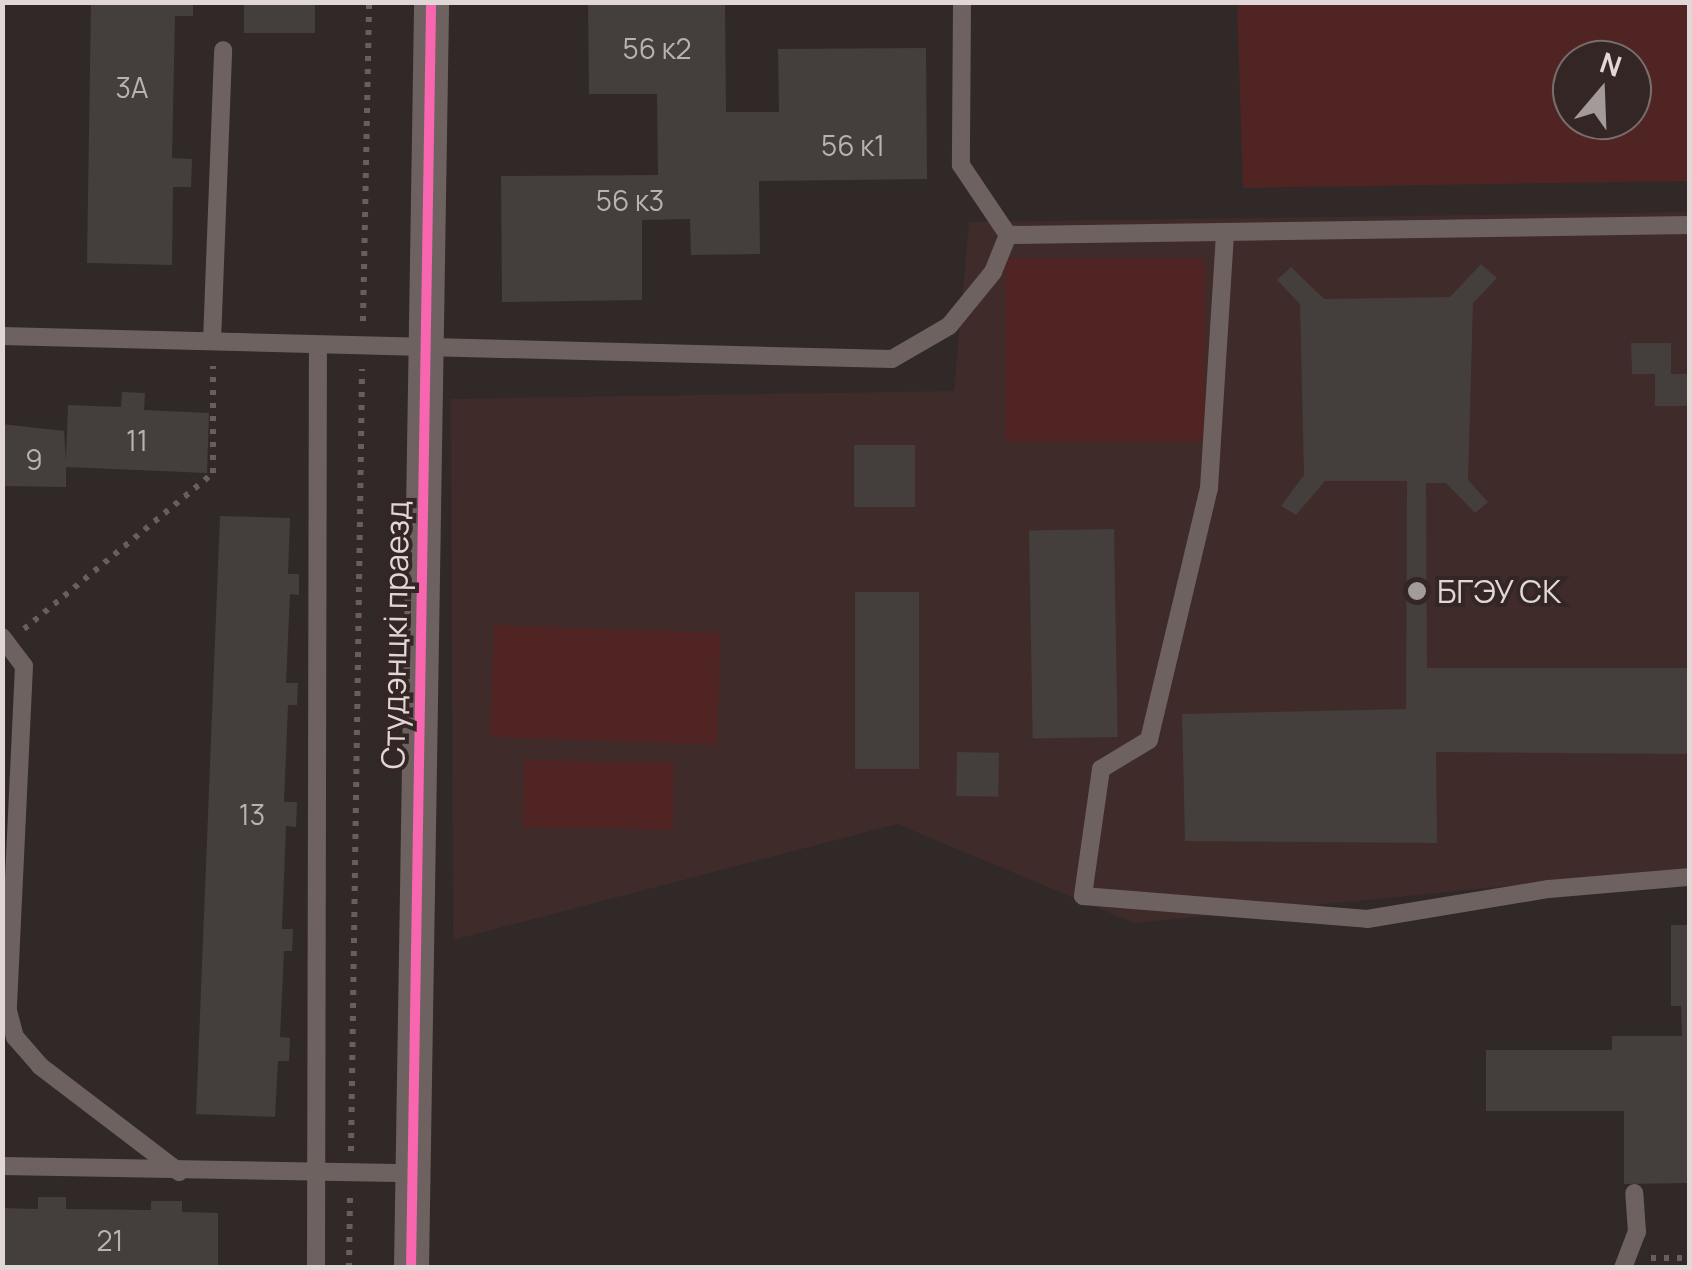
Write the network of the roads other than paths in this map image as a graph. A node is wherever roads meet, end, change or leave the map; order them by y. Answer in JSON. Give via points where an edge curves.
{"nodes":[{"id":1,"x":431,"y":2,"type":"edge"},
{"id":2,"x":962,"y":2,"type":"edge"},
{"id":3,"x":223,"y":50,"type":"dead end"},
{"id":4,"x":1690,"y":225,"type":"edge"},
{"id":5,"x":1225,"y":234,"type":"junction"},
{"id":6,"x":1008,"y":235,"type":"junction"},
{"id":7,"x":2,"y":336,"type":"edge"},
{"id":8,"x":212,"y":342,"type":"junction"},
{"id":9,"x":318,"y":345,"type":"junction"},
{"id":10,"x":424,"y":348,"type":"junction"},
{"id":11,"x":7,"y":639,"type":"edge"},
{"id":12,"x":1690,"y":877,"type":"edge"},
{"id":13,"x":2,"y":1166,"type":"edge"},
{"id":14,"x":179,"y":1172,"type":"junction"},
{"id":15,"x":320,"y":1173,"type":"junction"},
{"id":16,"x":410,"y":1173,"type":"junction"},
{"id":17,"x":1634,"y":1193,"type":"dead end"},
{"id":18,"x":1625,"y":1263,"type":"edge"},
{"id":19,"x":316,"y":1268,"type":"edge"},
{"id":20,"x":410,"y":1268,"type":"edge"}],
"edges":[{"from":1,"to":10,"type":"street","name":"Студэнцкі праезд"},
{"from":2,"to":6,"type":"lane","via":[[961,165]]},
{"from":3,"to":8,"type":"lane"},
{"from":4,"to":5,"type":"lane"},
{"from":5,"to":6,"type":"lane"},
{"from":5,"to":12,"type":"lane","via":[[1209,488],[1149,740],[1101,769],[1083,896],[1367,919],[1550,889]]},
{"from":6,"to":10,"type":"lane","via":[[992,272],[950,326],[892,359]]},
{"from":7,"to":8,"type":"lane"},
{"from":8,"to":9,"type":"lane"},
{"from":9,"to":10,"type":"lane"},
{"from":9,"to":15,"type":"lane"},
{"from":10,"to":16,"type":"street","name":"Студэнцкі праезд"},
{"from":11,"to":14,"type":"lane","via":[[24,666],[8,1011],[15,1037],[40,1066]]},
{"from":13,"to":14,"type":"lane"},
{"from":14,"to":15,"type":"lane"},
{"from":15,"to":16,"type":"lane"},
{"from":15,"to":19,"type":"lane"},
{"from":16,"to":20,"type":"street","name":"Студэнцкі праезд"},
{"from":17,"to":18,"type":"lane","via":[[1637,1232]]}]}
